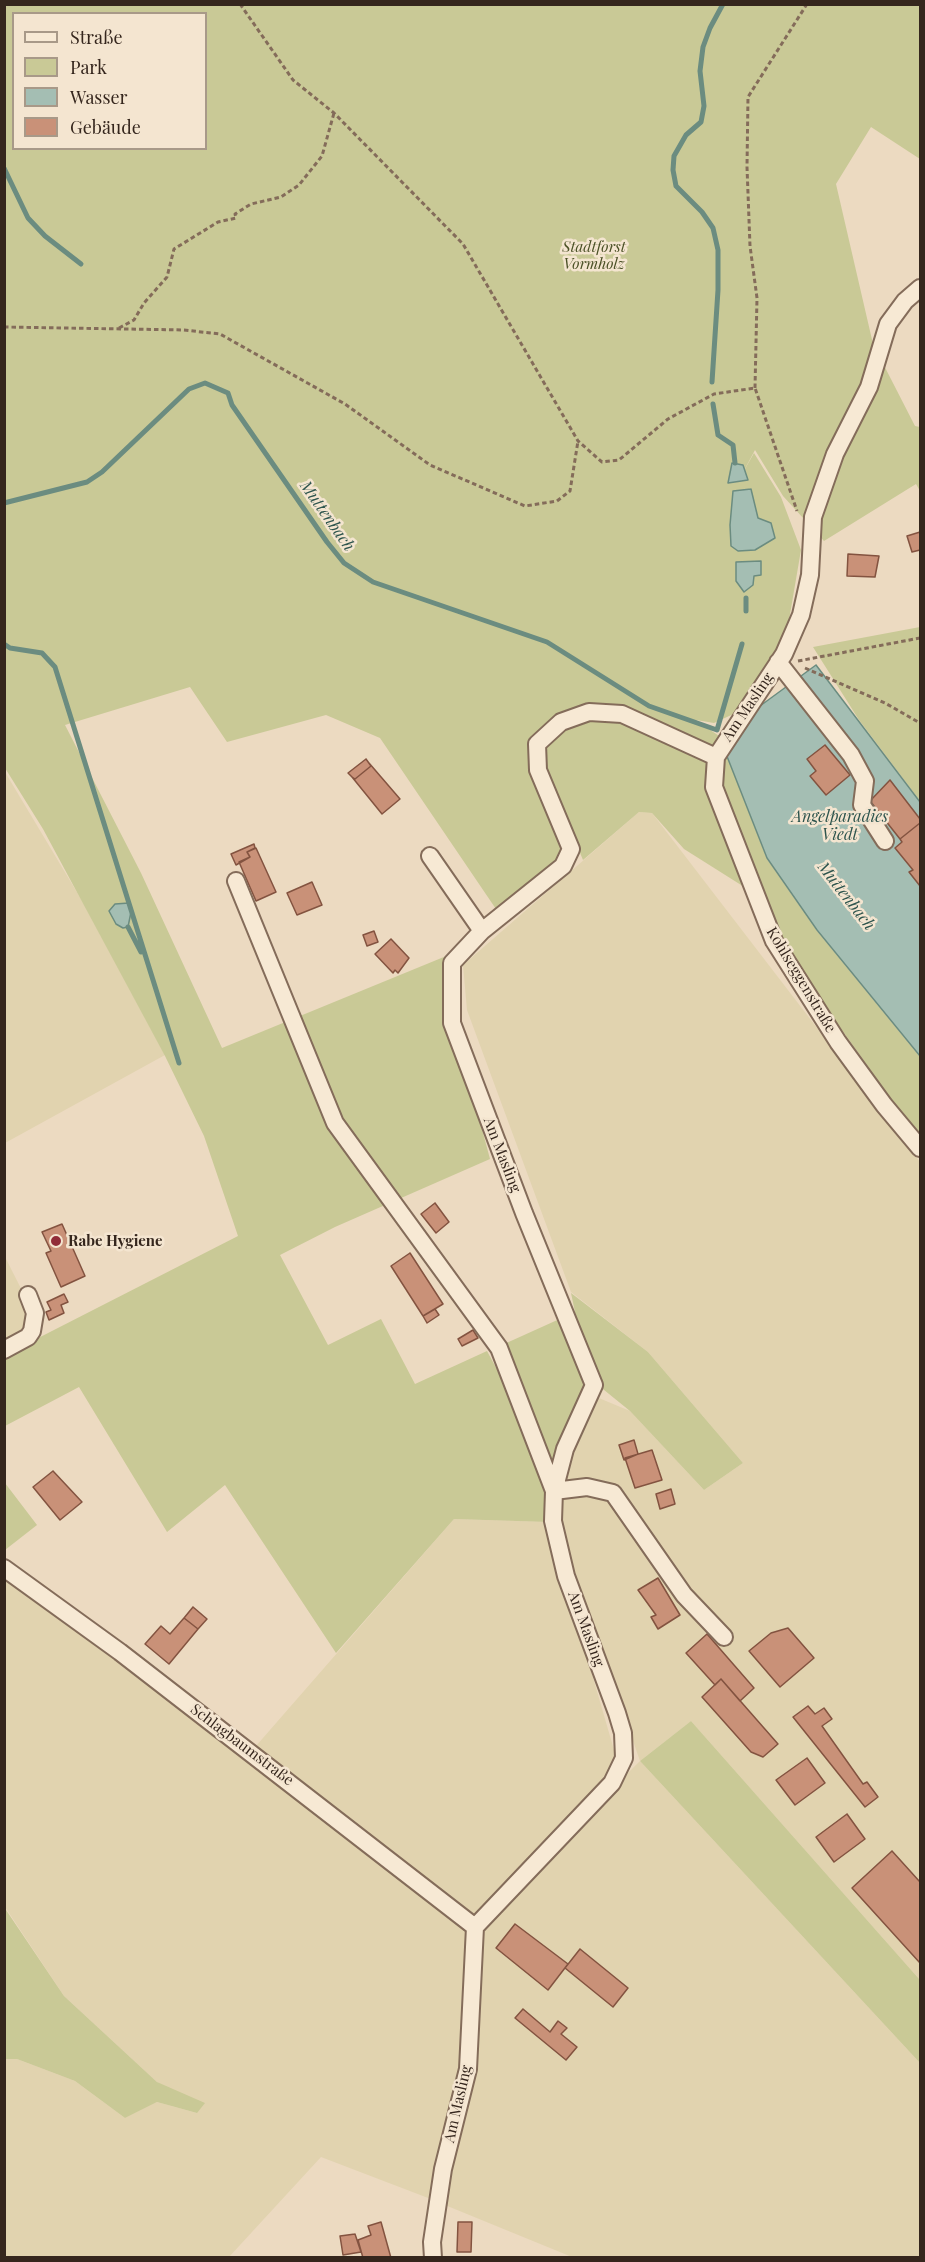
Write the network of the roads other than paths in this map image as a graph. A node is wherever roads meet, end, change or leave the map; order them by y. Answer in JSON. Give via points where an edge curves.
{"nodes":[{"id":1,"x":921,"y":288,"type":"edge"},
{"id":2,"x":778,"y":662,"type":"junction"},
{"id":3,"x":716,"y":757,"type":"junction"},
{"id":4,"x":885,"y":841,"type":"dead end"},
{"id":5,"x":430,"y":856,"type":"dead end"},
{"id":6,"x":236,"y":881,"type":"dead end"},
{"id":7,"x":482,"y":931,"type":"junction"},
{"id":8,"x":921,"y":1148,"type":"edge"},
{"id":9,"x":28,"y":1294,"type":"dead end"},
{"id":10,"x":4,"y":1350,"type":"edge"},
{"id":11,"x":554,"y":1491,"type":"junction"},
{"id":12,"x":4,"y":1568,"type":"edge"},
{"id":13,"x":724,"y":1637,"type":"dead end"},
{"id":14,"x":475,"y":1927,"type":"junction"},
{"id":15,"x":433,"y":2258,"type":"edge"}],
"edges":[{"from":1,"to":2,"type":"street","name":"Am Masling","via":[[905,301],[888,324],[869,387],[836,454],[813,517],[810,575],[801,615]]},
{"from":2,"to":3,"type":"street","name":"Am Masling"},
{"from":2,"to":4,"type":"street","via":[[851,755],[865,782],[862,805]]},
{"from":3,"to":7,"type":"street","name":"Am Masling","via":[[622,714],[589,712],[561,722],[537,744],[538,770],[571,849],[563,866]]},
{"from":3,"to":8,"type":"street","name":"Kohlseggenstraße","via":[[714,787],[774,941],[838,1042]]},
{"from":5,"to":7,"type":"street"},
{"from":6,"to":11,"type":"street","via":[[335,1123],[500,1348]]},
{"from":7,"to":11,"type":"street","name":"Am Masling","via":[[452,963],[452,1023],[594,1385],[565,1449]]},
{"from":9,"to":10,"type":"street","via":[[35,1313],[32,1331]]},
{"from":11,"to":13,"type":"street","via":[[587,1487],[613,1493],[684,1595]]},
{"from":11,"to":14,"type":"street","name":"Am Masling","via":[[553,1521],[566,1576],[617,1713],[624,1758],[612,1783]]},
{"from":12,"to":14,"type":"street","name":"Schlagbaumstraße","via":[[120,1652]]},
{"from":14,"to":15,"type":"street","name":"Am Masling","via":[[468,2068],[443,2169]]}]}
